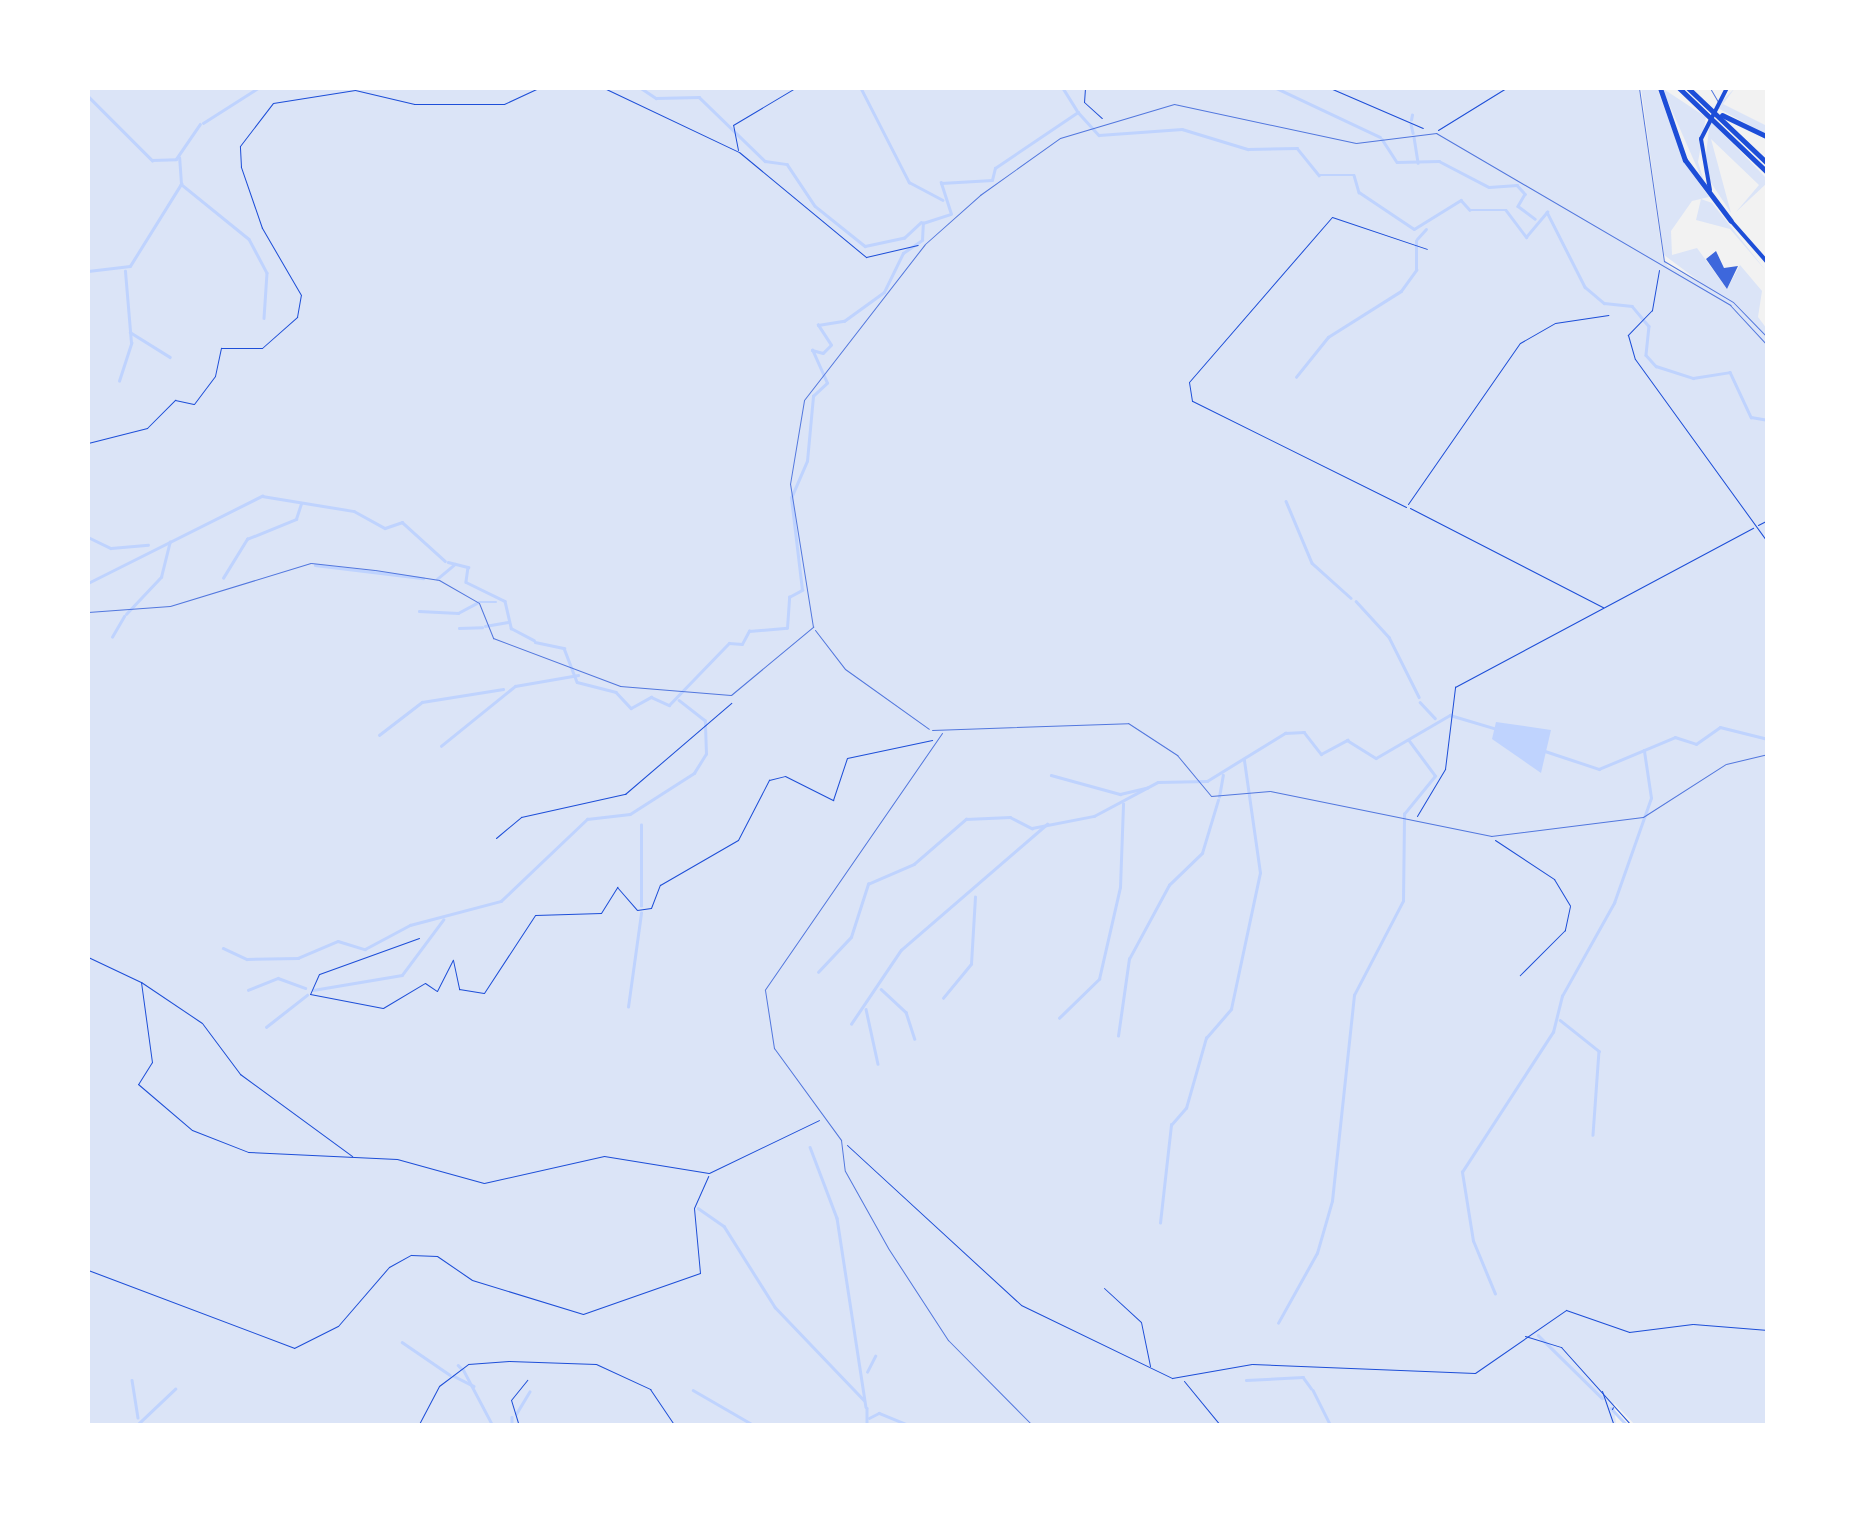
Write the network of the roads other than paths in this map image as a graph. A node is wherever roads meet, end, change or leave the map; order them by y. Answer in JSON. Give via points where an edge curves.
{"nodes":[{"id":1,"x":1640,"y":88,"type":"edge"},
{"id":2,"x":1660,"y":88,"type":"edge"},
{"id":3,"x":1679,"y":88,"type":"edge"},
{"id":4,"x":1688,"y":88,"type":"edge"},
{"id":5,"x":1710,"y":88,"type":"edge"},
{"id":6,"x":1726,"y":89,"type":"edge"},
{"id":7,"x":1718,"y":102,"type":"junction"},
{"id":8,"x":1704,"y":103,"type":"junction"},
{"id":9,"x":1720,"y":118,"type":"junction"},
{"id":10,"x":1768,"y":138,"type":"edge"},
{"id":11,"x":1768,"y":164,"type":"edge"},
{"id":12,"x":1768,"y":173,"type":"edge"},
{"id":13,"x":1732,"y":221,"type":"junction"},
{"id":14,"x":1768,"y":262,"type":"edge"},
{"id":15,"x":1768,"y":338,"type":"edge"},
{"id":16,"x":1768,"y":346,"type":"edge"},
{"id":17,"x":88,"y":612,"type":"edge"},
{"id":18,"x":813,"y":627,"type":"junction"},
{"id":19,"x":932,"y":730,"type":"junction"},
{"id":20,"x":944,"y":731,"type":"junction"},
{"id":21,"x":935,"y":739,"type":"junction"},
{"id":22,"x":1768,"y":754,"type":"edge"},
{"id":23,"x":888,"y":1426,"type":"edge"},
{"id":24,"x":896,"y":1426,"type":"edge"},
{"id":25,"x":1033,"y":1426,"type":"edge"}],
"edges":[{"from":1,"to":15,"type":"street","via":[[1664,260],[1733,302]]},
{"from":2,"to":13,"type":"highway","via":[[1685,160]]},
{"from":3,"to":8,"type":"highway"},
{"from":4,"to":8,"type":"highway"},
{"from":5,"to":7,"type":"street"},
{"from":6,"to":7,"type":"main road"},
{"from":7,"to":13,"type":"main road","via":[[1700,158]]},
{"from":8,"to":9,"type":"highway"},
{"from":9,"to":10,"type":"highway"},
{"from":9,"to":11,"type":"highway"},
{"from":9,"to":12,"type":"highway"},
{"from":13,"to":14,"type":"main road"},
{"from":16,"to":18,"type":"street","via":[[1730,305],[1436,133],[1356,142],[1180,103],[1104,121],[1051,142],[925,244],[800,410],[792,492]]},
{"from":17,"to":18,"type":"street","via":[[170,606],[300,565],[375,570],[439,580],[478,604],[493,638],[631,690],[734,692]]},
{"from":18,"to":19,"type":"street","via":[[845,669]]},
{"from":19,"to":20,"type":"street"},
{"from":19,"to":21,"type":"street"},
{"from":20,"to":21,"type":"street"},
{"from":20,"to":22,"type":"street","via":[[1128,723],[1178,756],[1198,787],[1220,798],[1341,802],[1407,825],[1491,836],[1644,816],[1726,764]]},
{"from":21,"to":25,"type":"street","via":[[765,984],[774,1048],[806,1086],[818,1120],[841,1140],[845,1171],[948,1340]]},
{"from":23,"to":24,"type":"street"}]}
